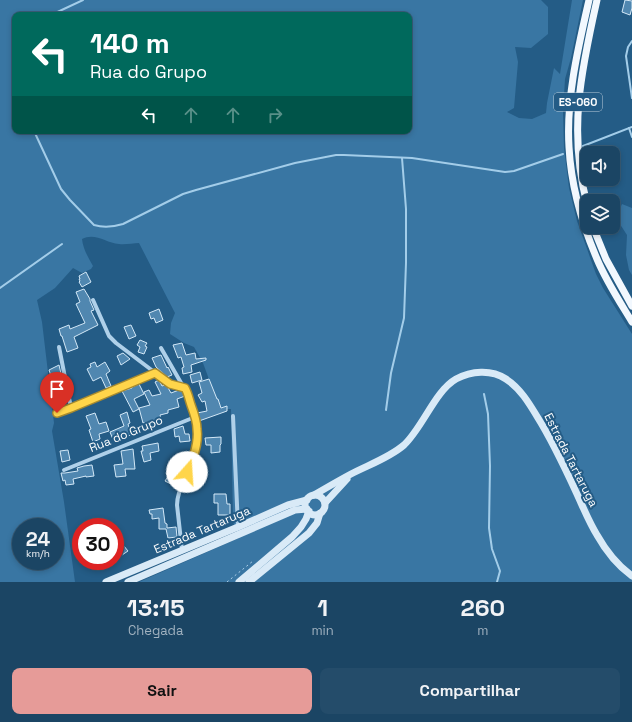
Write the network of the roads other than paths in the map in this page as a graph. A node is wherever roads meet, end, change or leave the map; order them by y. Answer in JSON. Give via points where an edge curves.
{"nodes":[{"id":1,"x":589,"y":0,"type":"edge"},
{"id":2,"x":597,"y":0,"type":"edge"},
{"id":3,"x":584,"y":194,"type":"edge"},
{"id":4,"x":596,"y":234,"type":"edge"},
{"id":5,"x":93,"y":300,"type":"dead end"},
{"id":6,"x":632,"y":306,"type":"edge"},
{"id":7,"x":632,"y":322,"type":"edge"},
{"id":8,"x":59,"y":347,"type":"dead end"},
{"id":9,"x":161,"y":348,"type":"dead end"},
{"id":10,"x":155,"y":373,"type":"junction"},
{"id":11,"x":184,"y":388,"type":"junction"},
{"id":12,"x":71,"y":408,"type":"junction"},
{"id":13,"x":57,"y":413,"type":"dead end"},
{"id":14,"x":195,"y":416,"type":"junction"},
{"id":15,"x":233,"y":416,"type":"dead end"},
{"id":16,"x":64,"y":470,"type":"dead end"},
{"id":17,"x":351,"y":474,"type":"junction"},
{"id":18,"x":314,"y":495,"type":"junction"},
{"id":19,"x":307,"y":500,"type":"junction"},
{"id":20,"x":325,"y":503,"type":"junction"},
{"id":21,"x":308,"y":510,"type":"junction"},
{"id":22,"x":320,"y":513,"type":"junction"},
{"id":23,"x":238,"y":527,"type":"junction"},
{"id":24,"x":182,"y":550,"type":"junction"},
{"id":25,"x":632,"y":576,"type":"edge"},
{"id":26,"x":106,"y":582,"type":"edge"},
{"id":27,"x":128,"y":582,"type":"edge"},
{"id":28,"x":239,"y":582,"type":"edge"},
{"id":29,"x":249,"y":582,"type":"edge"}],
"edges":[{"from":1,"to":7,"type":"main road","number":"ES-060","via":[[579,44],[569,112],[570,158],[580,211],[597,260]]},
{"from":2,"to":3,"type":"main road","number":"ES-060","via":[[585,55],[578,106],[578,160]]},
{"from":4,"to":6,"type":"main road","via":[[606,259]]},
{"from":5,"to":10,"type":"street","via":[[109,336]]},
{"from":8,"to":12,"type":"street"},
{"from":9,"to":11,"type":"street"},
{"from":10,"to":11,"type":"street","via":[[170,384]]},
{"from":10,"to":12,"type":"street"},
{"from":11,"to":14,"type":"street","via":[[188,392]]},
{"from":12,"to":13,"type":"street"},
{"from":14,"to":16,"type":"street","name":"Rua do Grupo"},
{"from":14,"to":24,"type":"street","via":[[197,429],[192,462],[177,500]]},
{"from":15,"to":23,"type":"street"},
{"from":17,"to":18,"type":"street","name":"Estrada Tartaruga"},
{"from":17,"to":20,"type":"street","name":"Estrada Tartaruga"},
{"from":17,"to":25,"type":"street","name":"Estrada Tartaruga","via":[[404,445],[413,436],[443,391],[455,379],[470,373],[497,374],[519,390],[535,412],[549,435],[596,534],[618,564]]},
{"from":18,"to":19,"type":"street"},
{"from":18,"to":20,"type":"street","via":[[320,496]]},
{"from":19,"to":21,"type":"street"},
{"from":19,"to":23,"type":"street","name":"Estrada Tartaruga","via":[[288,505]]},
{"from":20,"to":22,"type":"street"},
{"from":21,"to":22,"type":"street","via":[[314,514]]},
{"from":21,"to":27,"type":"street","name":"Estrada Tartaruga","via":[[295,510]]},
{"from":21,"to":28,"type":"street","via":[[306,519],[292,537]]},
{"from":22,"to":29,"type":"street","via":[[317,523],[309,533]]},
{"from":23,"to":24,"type":"street","name":"Estrada Tartaruga"},
{"from":24,"to":26,"type":"street","name":"Estrada Tartaruga"}]}
